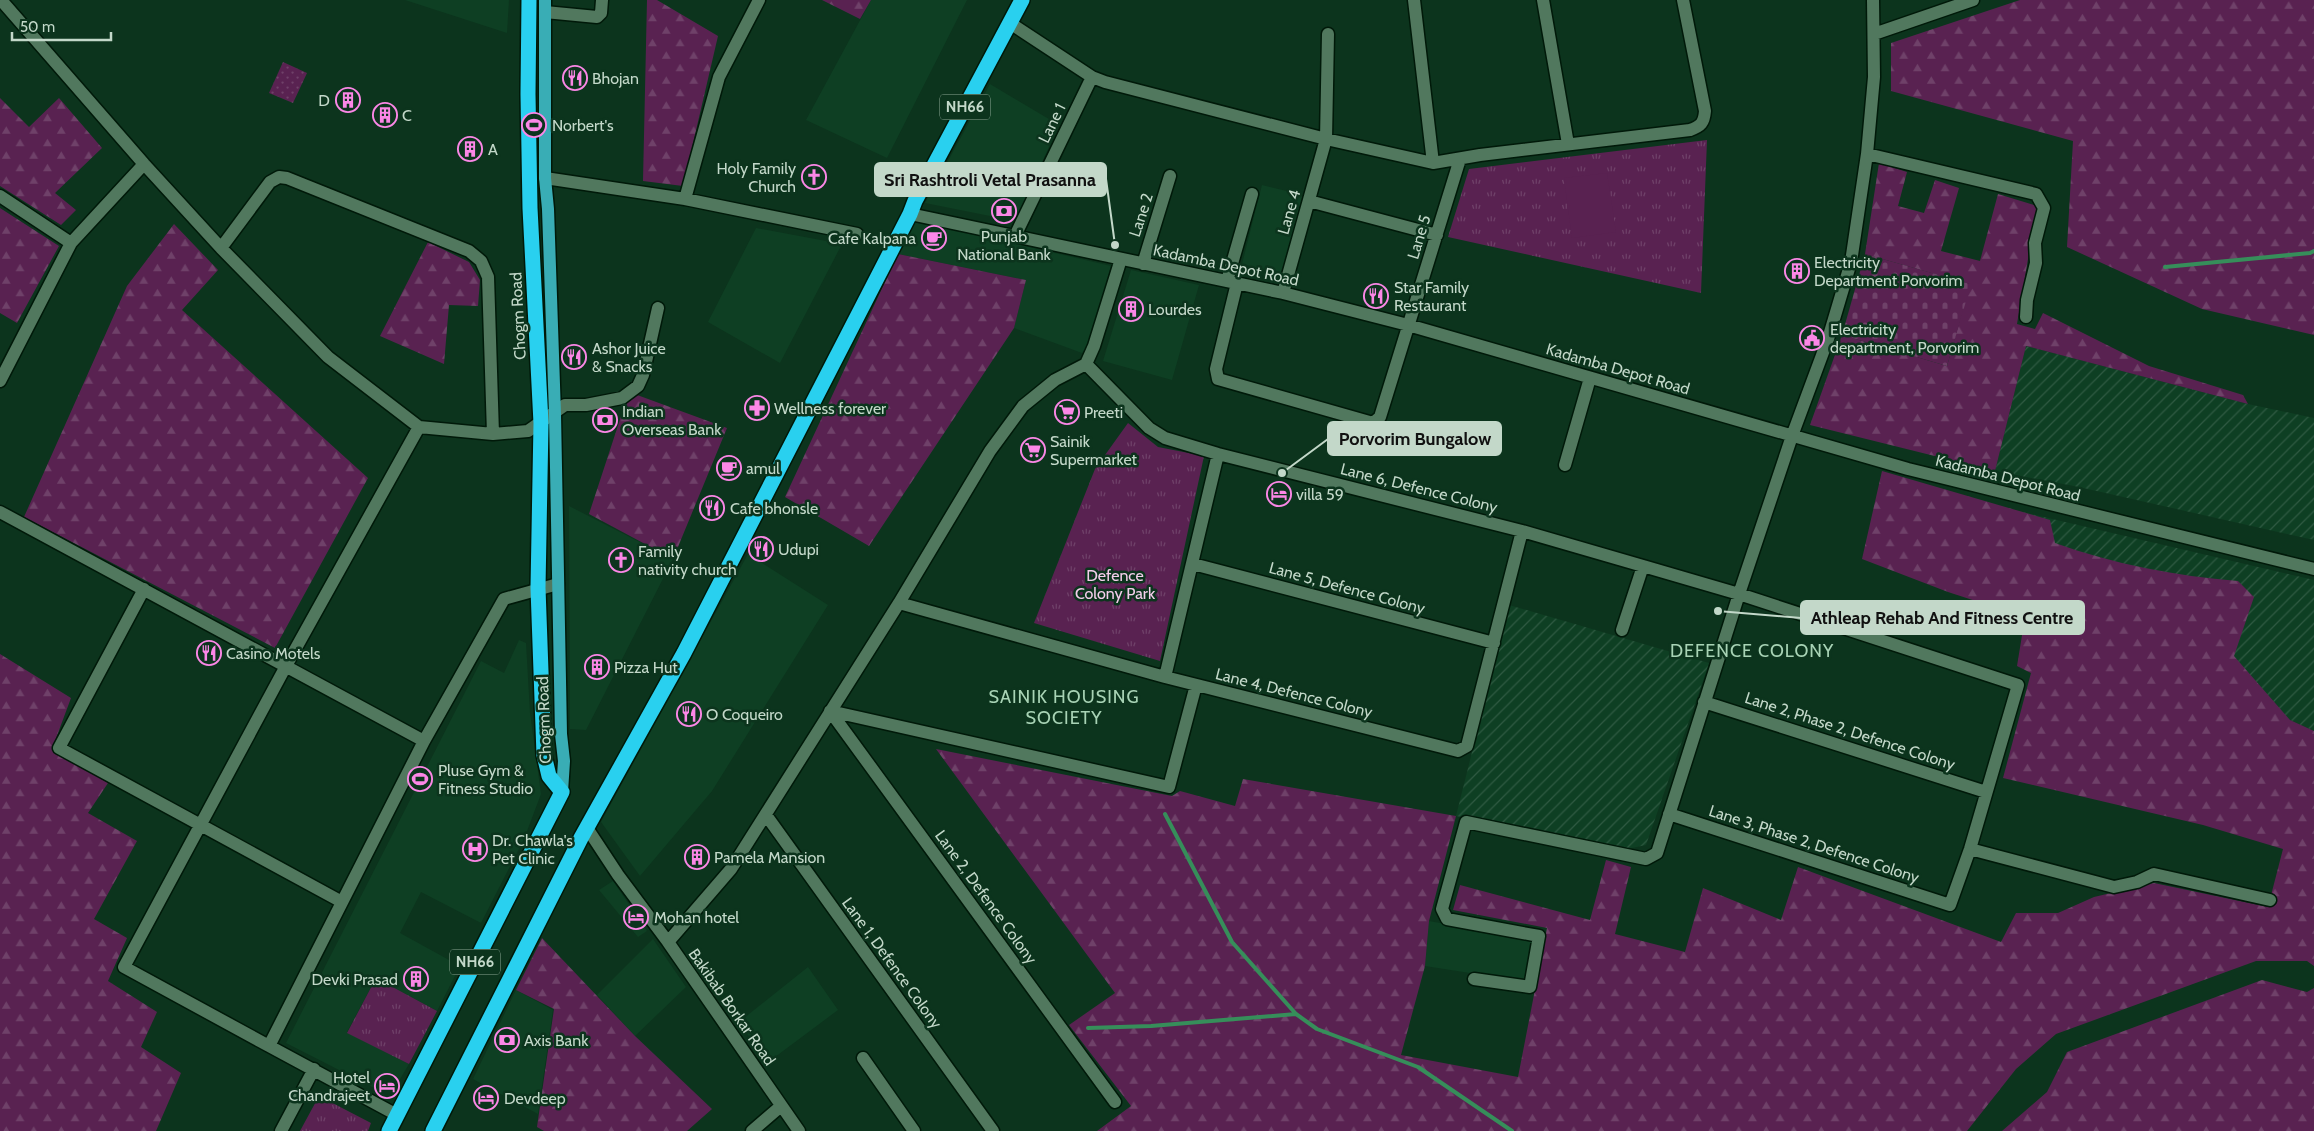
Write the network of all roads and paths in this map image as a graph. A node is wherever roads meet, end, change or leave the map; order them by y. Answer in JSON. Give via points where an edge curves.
{"nodes":[{"id":1,"x":1,"y":0,"type":"edge"},
{"id":2,"x":529,"y":0,"type":"edge"},
{"id":3,"x":602,"y":0,"type":"edge"},
{"id":4,"x":759,"y":0,"type":"edge"},
{"id":5,"x":1022,"y":0,"type":"edge"},
{"id":6,"x":1414,"y":0,"type":"edge"},
{"id":7,"x":1543,"y":0,"type":"edge"},
{"id":8,"x":1683,"y":0,"type":"edge"},
{"id":9,"x":1873,"y":0,"type":"edge"},
{"id":10,"x":1973,"y":0,"type":"edge"},
{"id":11,"x":545,"y":6,"type":"edge"},
{"id":12,"x":1010,"y":24,"type":"junction"},
{"id":13,"x":1328,"y":34,"type":"dead end"},
{"id":14,"x":1874,"y":34,"type":"junction"},
{"id":15,"x":1092,"y":77,"type":"junction"},
{"id":16,"x":1326,"y":139,"type":"junction"},
{"id":17,"x":1568,"y":144,"type":"junction"},
{"id":18,"x":1867,"y":154,"type":"junction"},
{"id":19,"x":1460,"y":159,"type":"junction"},
{"id":20,"x":1433,"y":163,"type":"junction"},
{"id":21,"x":144,"y":164,"type":"junction"},
{"id":22,"x":1170,"y":176,"type":"dead end"},
{"id":23,"x":545,"y":178,"type":"junction"},
{"id":24,"x":1252,"y":194,"type":"dead end"},
{"id":25,"x":0,"y":196,"type":"edge"},
{"id":26,"x":685,"y":199,"type":"junction"},
{"id":27,"x":1309,"y":201,"type":"junction"},
{"id":28,"x":910,"y":214,"type":"junction"},
{"id":29,"x":857,"y":234,"type":"dead end"},
{"id":30,"x":1437,"y":235,"type":"junction"},
{"id":31,"x":1014,"y":236,"type":"junction"},
{"id":32,"x":71,"y":243,"type":"junction"},
{"id":33,"x":221,"y":248,"type":"junction"},
{"id":34,"x":1121,"y":259,"type":"junction"},
{"id":35,"x":1143,"y":264,"type":"junction"},
{"id":36,"x":1232,"y":282,"type":"junction"},
{"id":37,"x":1283,"y":293,"type":"junction"},
{"id":38,"x":658,"y":308,"type":"dead end"},
{"id":39,"x":2026,"y":317,"type":"dead end"},
{"id":40,"x":1408,"y":325,"type":"junction"},
{"id":41,"x":1086,"y":364,"type":"junction"},
{"id":42,"x":1590,"y":378,"type":"junction"},
{"id":43,"x":0,"y":381,"type":"edge"},
{"id":44,"x":555,"y":414,"type":"junction"},
{"id":45,"x":541,"y":423,"type":"junction"},
{"id":46,"x":419,"y":427,"type":"junction"},
{"id":47,"x":493,"y":434,"type":"junction"},
{"id":48,"x":1792,"y":436,"type":"junction"},
{"id":49,"x":1218,"y":454,"type":"junction"},
{"id":50,"x":1565,"y":464,"type":"dead end"},
{"id":51,"x":0,"y":512,"type":"edge"},
{"id":52,"x":1522,"y":531,"type":"junction"},
{"id":53,"x":1192,"y":564,"type":"junction"},
{"id":54,"x":1643,"y":566,"type":"junction"},
{"id":55,"x":2314,"y":569,"type":"edge"},
{"id":56,"x":558,"y":584,"type":"junction"},
{"id":57,"x":538,"y":588,"type":"junction"},
{"id":58,"x":144,"y":589,"type":"junction"},
{"id":59,"x":1739,"y":594,"type":"junction"},
{"id":60,"x":899,"y":603,"type":"junction"},
{"id":61,"x":1622,"y":630,"type":"dead end"},
{"id":62,"x":1494,"y":643,"type":"junction"},
{"id":63,"x":286,"y":666,"type":"junction"},
{"id":64,"x":1165,"y":677,"type":"junction"},
{"id":65,"x":1196,"y":685,"type":"junction"},
{"id":66,"x":1704,"y":702,"type":"junction"},
{"id":67,"x":830,"y":711,"type":"junction"},
{"id":68,"x":424,"y":741,"type":"junction"},
{"id":69,"x":562,"y":792,"type":"junction"},
{"id":70,"x":1986,"y":792,"type":"junction"},
{"id":71,"x":1669,"y":814,"type":"junction"},
{"id":72,"x":766,"y":815,"type":"junction"},
{"id":73,"x":200,"y":825,"type":"junction"},
{"id":74,"x":587,"y":828,"type":"junction"},
{"id":75,"x":1970,"y":849,"type":"junction"},
{"id":76,"x":2270,"y":900,"type":"dead end"},
{"id":77,"x":342,"y":902,"type":"junction"},
{"id":78,"x":668,"y":942,"type":"junction"},
{"id":79,"x":1474,"y":979,"type":"dead end"},
{"id":80,"x":269,"y":1046,"type":"junction"},
{"id":81,"x":862,"y":1058,"type":"dead end"},
{"id":82,"x":314,"y":1070,"type":"junction"},
{"id":83,"x":1115,"y":1102,"type":"dead end"},
{"id":84,"x":781,"y":1106,"type":"junction"},
{"id":85,"x":397,"y":1115,"type":"junction"},
{"id":86,"x":281,"y":1131,"type":"edge"},
{"id":87,"x":389,"y":1131,"type":"edge"},
{"id":88,"x":433,"y":1131,"type":"edge"},
{"id":89,"x":752,"y":1131,"type":"edge"},
{"id":90,"x":799,"y":1131,"type":"edge"},
{"id":91,"x":914,"y":1131,"type":"edge"},
{"id":92,"x":992,"y":1131,"type":"edge"}],
"edges":[{"from":1,"to":21,"type":"street"},
{"from":2,"to":45,"type":"highway","name":"Chogm Road","via":[[530,208]]},
{"from":3,"to":11,"type":"street","via":[[601,13],[597,17]]},
{"from":4,"to":26,"type":"street","via":[[719,77]]},
{"from":5,"to":12,"type":"highway","number":"NH66"},
{"from":6,"to":20,"type":"street"},
{"from":7,"to":17,"type":"street"},
{"from":8,"to":17,"type":"street","via":[[1705,111],[1701,126]]},
{"from":9,"to":14,"type":"street"},
{"from":10,"to":14,"type":"street"},
{"from":11,"to":23,"type":"main road","name":"Chogm Road"},
{"from":12,"to":15,"type":"street"},
{"from":12,"to":28,"type":"highway","number":"NH66"},
{"from":13,"to":16,"type":"street","name":"Lane 4"},
{"from":14,"to":18,"type":"street","via":[[1874,77]]},
{"from":15,"to":16,"type":"street"},
{"from":15,"to":31,"type":"street","name":"Lane 1"},
{"from":16,"to":20,"type":"street"},
{"from":16,"to":27,"type":"street","name":"Lane 4"},
{"from":17,"to":19,"type":"street"},
{"from":18,"to":39,"type":"street","via":[[2036,194],[2044,208],[2035,243],[2036,263]]},
{"from":18,"to":48,"type":"street","via":[[1851,262],[1828,339]]},
{"from":19,"to":20,"type":"street"},
{"from":19,"to":30,"type":"street","name":"Lane 5"},
{"from":21,"to":32,"type":"street"},
{"from":21,"to":33,"type":"street"},
{"from":22,"to":35,"type":"street","name":"Lane 2"},
{"from":23,"to":26,"type":"street"},
{"from":23,"to":44,"type":"main road","name":"Chogm Road"},
{"from":24,"to":36,"type":"street"},
{"from":25,"to":32,"type":"street"},
{"from":26,"to":29,"type":"street"},
{"from":27,"to":30,"type":"street"},
{"from":27,"to":37,"type":"street","name":"Lane 4"},
{"from":28,"to":31,"type":"street","name":"Kadamba Depot Road"},
{"from":28,"to":74,"type":"highway","number":"NH66","via":[[684,653]]},
{"from":30,"to":40,"type":"street","name":"Lane 5"},
{"from":31,"to":34,"type":"street","name":"Kadamba Depot Road"},
{"from":32,"to":43,"type":"street"},
{"from":33,"to":46,"type":"street","via":[[328,357]]},
{"from":33,"to":47,"type":"street","via":[[270,182],[279,177],[469,251],[481,261],[488,277]]},
{"from":34,"to":35,"type":"street","name":"Kadamba Depot Road"},
{"from":34,"to":41,"type":"street"},
{"from":35,"to":36,"type":"street","name":"Kadamba Depot Road"},
{"from":36,"to":37,"type":"street","name":"Kadamba Depot Road"},
{"from":36,"to":40,"type":"street","name":"Lane 5","via":[[1216,369],[1218,379],[1373,423],[1380,417]]},
{"from":37,"to":40,"type":"street","name":"Kadamba Depot Road"},
{"from":38,"to":44,"type":"street","via":[[638,386],[622,398],[566,405]]},
{"from":40,"to":42,"type":"street","name":"Kadamba Depot Road"},
{"from":41,"to":49,"type":"street","name":"Lane 6, Defence Colony","via":[[1150,428],[1165,438]]},
{"from":41,"to":60,"type":"street","via":[[1056,380],[1023,406],[990,451]]},
{"from":42,"to":48,"type":"street","name":"Kadamba Depot Road"},
{"from":42,"to":50,"type":"street"},
{"from":44,"to":45,"type":"street"},
{"from":44,"to":56,"type":"main road","name":"Chogm Road"},
{"from":45,"to":47,"type":"street","via":[[528,431]]},
{"from":45,"to":57,"type":"highway","name":"Chogm Road"},
{"from":46,"to":47,"type":"street"},
{"from":46,"to":63,"type":"street"},
{"from":48,"to":55,"type":"street","name":"Kadamba Depot Road","via":[[2028,500]]},
{"from":48,"to":59,"type":"street"},
{"from":49,"to":52,"type":"street","name":"Lane 6, Defence Colony"},
{"from":49,"to":53,"type":"street"},
{"from":51,"to":58,"type":"street"},
{"from":52,"to":54,"type":"street","name":"Lane 6, Defence Colony"},
{"from":52,"to":62,"type":"street","name":"Lane 4, Defence Colony"},
{"from":53,"to":62,"type":"street","name":"Lane 5, Defence Colony"},
{"from":53,"to":64,"type":"street"},
{"from":54,"to":59,"type":"street","name":"Lane 6, Defence Colony"},
{"from":54,"to":61,"type":"street"},
{"from":56,"to":57,"type":"street"},
{"from":56,"to":69,"type":"main road","name":"Chogm Road","via":[[564,761]]},
{"from":57,"to":68,"type":"street","via":[[504,599]]},
{"from":57,"to":69,"type":"highway","name":"Chogm Road","via":[[544,755],[549,776]]},
{"from":58,"to":63,"type":"street"},
{"from":58,"to":73,"type":"street","via":[[59,748]]},
{"from":59,"to":66,"type":"street"},
{"from":59,"to":70,"type":"street","name":"Lane 6, Defence Colony","via":[[2018,685]]},
{"from":60,"to":64,"type":"street","name":"Lane 4, Defence Colony"},
{"from":60,"to":67,"type":"street"},
{"from":62,"to":65,"type":"street","name":"Lane 4, Defence Colony","via":[[1467,746],[1458,751]]},
{"from":63,"to":68,"type":"street"},
{"from":63,"to":73,"type":"street"},
{"from":64,"to":65,"type":"street","name":"Lane 4, Defence Colony"},
{"from":65,"to":67,"type":"street","via":[[1169,787]]},
{"from":66,"to":70,"type":"street","name":"Lane 2, Phase 2, Defence Colony"},
{"from":66,"to":71,"type":"street"},
{"from":67,"to":72,"type":"street"},
{"from":67,"to":83,"type":"street","name":"Lane 2, Defence Colony"},
{"from":68,"to":77,"type":"street"},
{"from":69,"to":85,"type":"highway","number":"NH66"},
{"from":70,"to":75,"type":"street"},
{"from":71,"to":75,"type":"street","name":"Lane 3, Phase 2, Defence Colony","via":[[1950,905]]},
{"from":71,"to":79,"type":"street","via":[[1657,853],[1646,859],[1466,822],[1442,909],[1447,919],[1539,936],[1530,987]]},
{"from":72,"to":78,"type":"street","via":[[732,870]]},
{"from":72,"to":92,"type":"street","name":"Lane 1, Defence Colony"},
{"from":73,"to":77,"type":"street"},
{"from":73,"to":80,"type":"street","via":[[124,967]]},
{"from":74,"to":78,"type":"street","name":"Bakibab Borkar Road"},
{"from":74,"to":88,"type":"highway","number":"NH66"},
{"from":75,"to":76,"type":"street","via":[[2114,887],[2154,874]]},
{"from":77,"to":80,"type":"street"},
{"from":78,"to":84,"type":"street","name":"Bakibab Borkar Road"},
{"from":80,"to":82,"type":"street"},
{"from":81,"to":91,"type":"street"},
{"from":82,"to":85,"type":"street"},
{"from":82,"to":86,"type":"street"},
{"from":84,"to":89,"type":"street"},
{"from":84,"to":90,"type":"street","name":"Bakibab Borkar Road"},
{"from":85,"to":87,"type":"highway","number":"NH66"}]}
